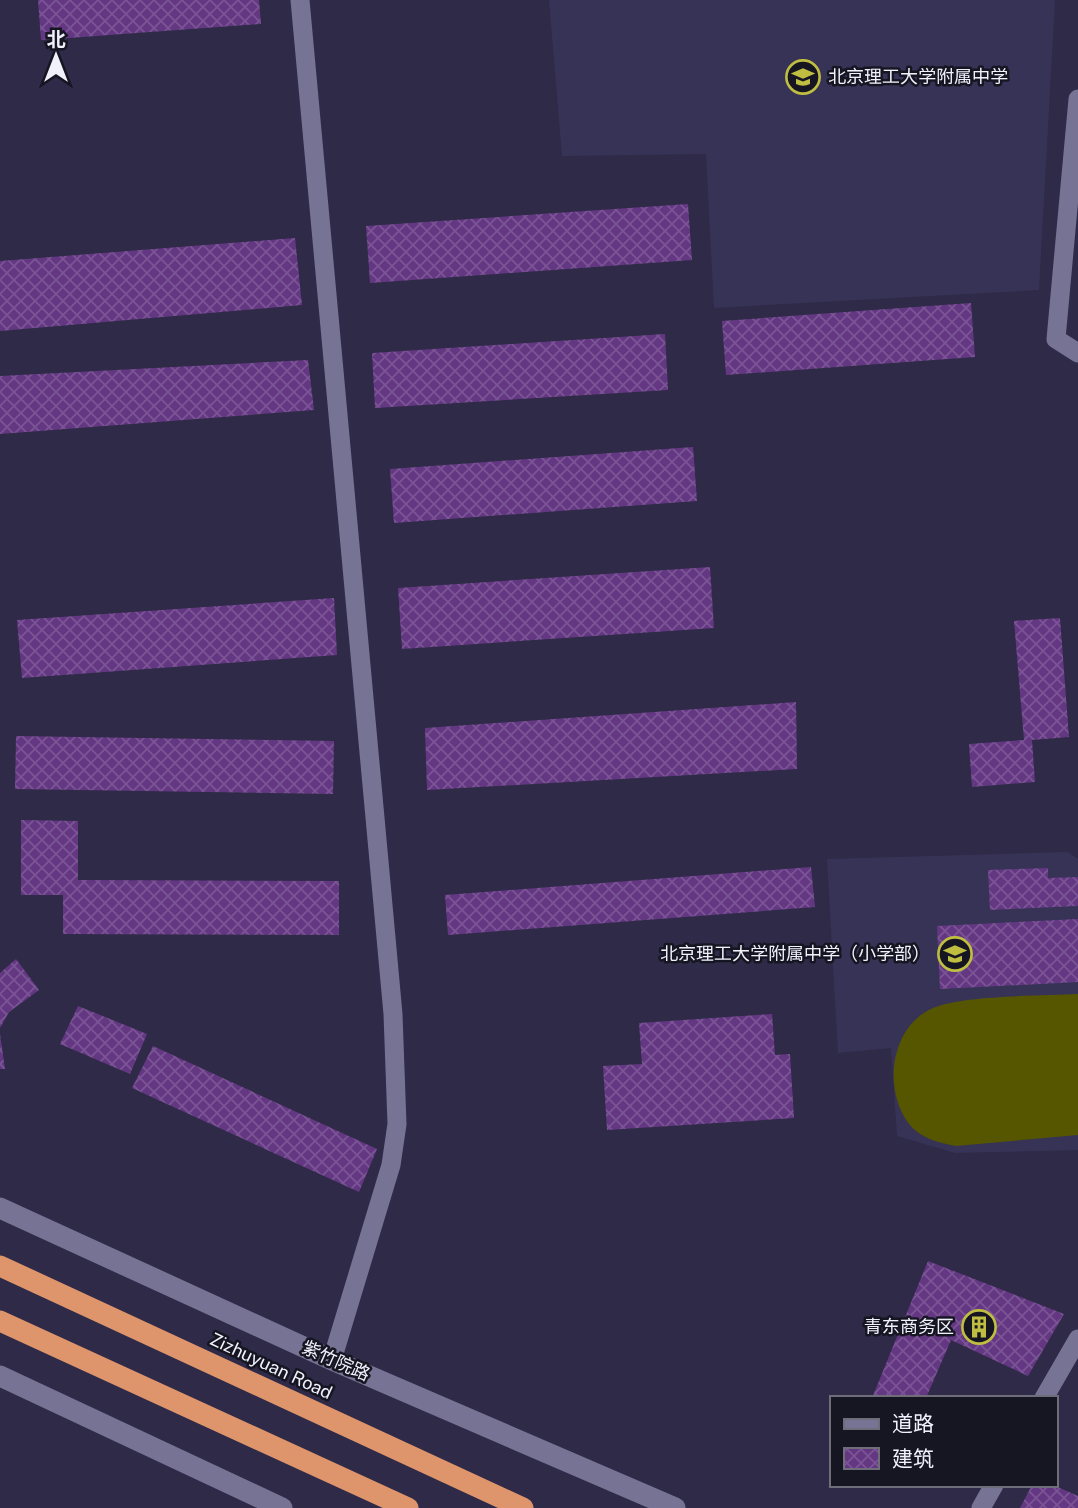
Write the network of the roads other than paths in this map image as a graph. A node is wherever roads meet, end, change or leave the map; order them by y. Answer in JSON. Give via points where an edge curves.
{"nodes":[{"id":1,"x":300,"y":0,"type":"edge"},
{"id":2,"x":1078,"y":99,"type":"edge"},
{"id":3,"x":1078,"y":353,"type":"edge"},
{"id":4,"x":0,"y":1208,"type":"edge"},
{"id":5,"x":0,"y":1266,"type":"edge"},
{"id":6,"x":0,"y":1321,"type":"edge"},
{"id":7,"x":1078,"y":1339,"type":"edge"},
{"id":8,"x":332,"y":1360,"type":"junction"},
{"id":9,"x":0,"y":1376,"type":"edge"},
{"id":10,"x":1045,"y":1396,"type":"edge"},
{"id":11,"x":993,"y":1487,"type":"edge"},
{"id":12,"x":282,"y":1508,"type":"edge"},
{"id":13,"x":408,"y":1508,"type":"edge"},
{"id":14,"x":523,"y":1508,"type":"edge"},
{"id":15,"x":675,"y":1508,"type":"edge"},
{"id":16,"x":981,"y":1508,"type":"edge"}],
"edges":[{"from":1,"to":8,"type":"street","via":[[393,1014],[397,1124],[390,1165]]},
{"from":2,"to":3,"type":"street","via":[[1056,339]]},
{"from":4,"to":8,"type":"street","name":"紫竹院路"},
{"from":5,"to":14,"type":"highway","name":"Zizhuyuan Road"},
{"from":6,"to":13,"type":"highway"},
{"from":7,"to":10,"type":"street"},
{"from":8,"to":15,"type":"street","name":"紫竹院路"},
{"from":9,"to":12,"type":"street"},
{"from":11,"to":16,"type":"street"}]}
